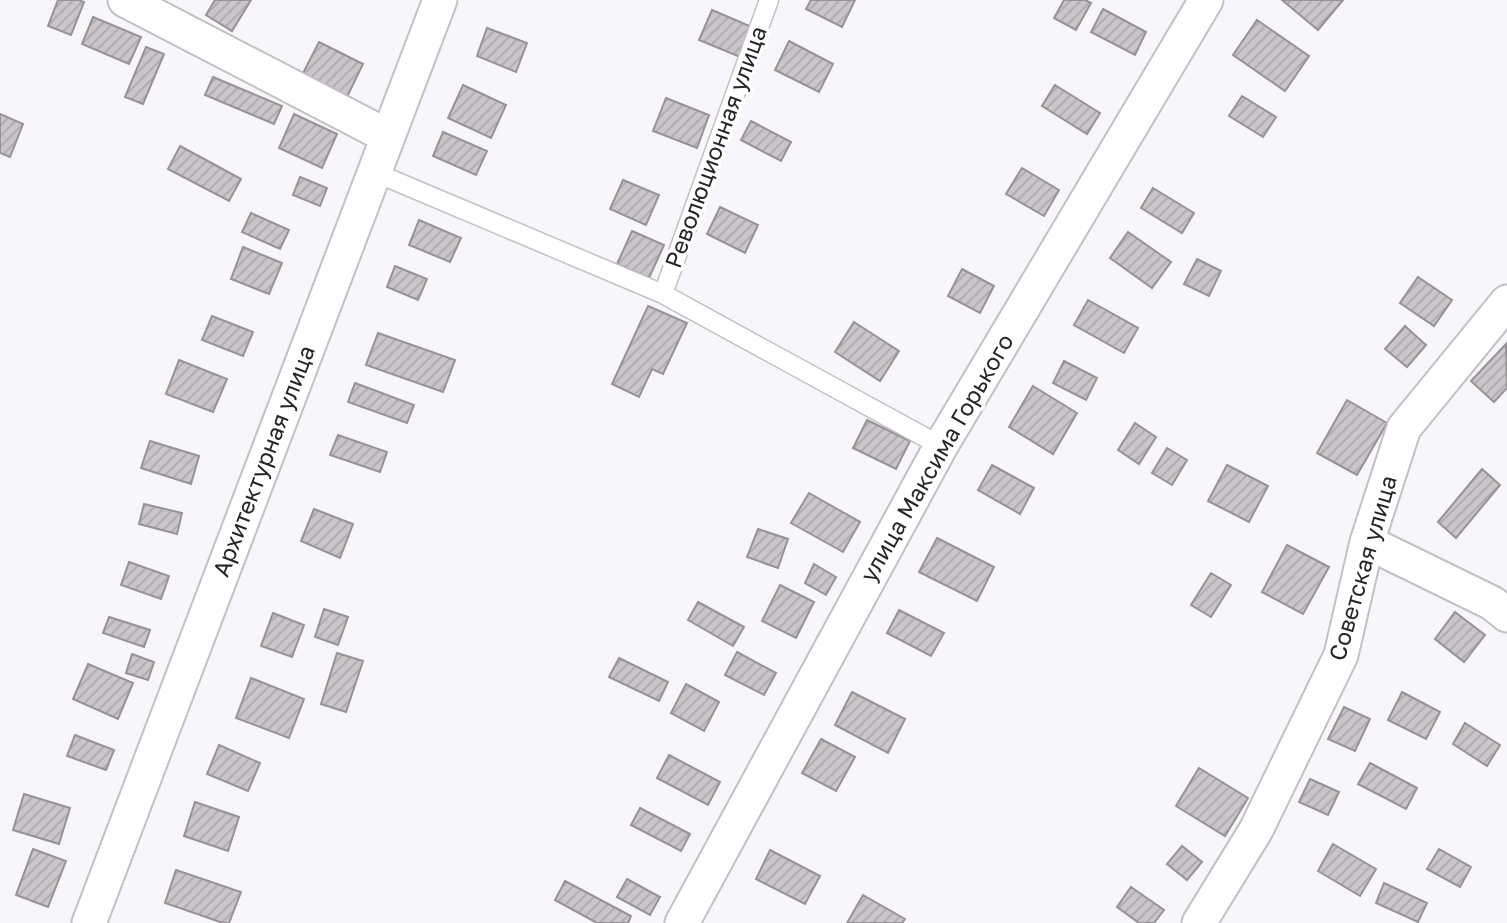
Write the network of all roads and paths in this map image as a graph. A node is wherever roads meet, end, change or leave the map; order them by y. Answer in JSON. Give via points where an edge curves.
{"nodes":[{"id":1,"x":440,"y":0,"type":"edge"},
{"id":2,"x":769,"y":0,"type":"edge"},
{"id":3,"x":1206,"y":0,"type":"edge"},
{"id":4,"x":130,"y":1,"type":"edge"},
{"id":5,"x":387,"y":136,"type":"junction"},
{"id":6,"x":374,"y":172,"type":"junction"},
{"id":7,"x":663,"y":294,"type":"junction"},
{"id":8,"x":1507,"y":302,"type":"edge"},
{"id":9,"x":941,"y":446,"type":"junction"},
{"id":10,"x":1367,"y":542,"type":"junction"},
{"id":11,"x":1507,"y":615,"type":"edge"},
{"id":12,"x":89,"y":923,"type":"edge"},
{"id":13,"x":681,"y":923,"type":"edge"},
{"id":14,"x":1199,"y":923,"type":"edge"}],
"edges":[{"from":1,"to":5,"type":"street","name":"Архитектурная улица"},
{"from":2,"to":7,"type":"lane","name":"Революционная улица"},
{"from":3,"to":9,"type":"street","name":"улица Максима Горького"},
{"from":4,"to":5,"type":"street"},
{"from":5,"to":6,"type":"street","name":"Архитектурная улица"},
{"from":6,"to":7,"type":"lane"},
{"from":6,"to":12,"type":"street","name":"Архитектурная улица"},
{"from":7,"to":9,"type":"lane"},
{"from":8,"to":10,"type":"street","name":"Советская улица","via":[[1404,428]]},
{"from":9,"to":13,"type":"street","name":"улица Максима Горького"},
{"from":10,"to":11,"type":"street","via":[[1492,603]]},
{"from":10,"to":14,"type":"street","name":"Советская улица","via":[[1341,655],[1256,830]]}]}
